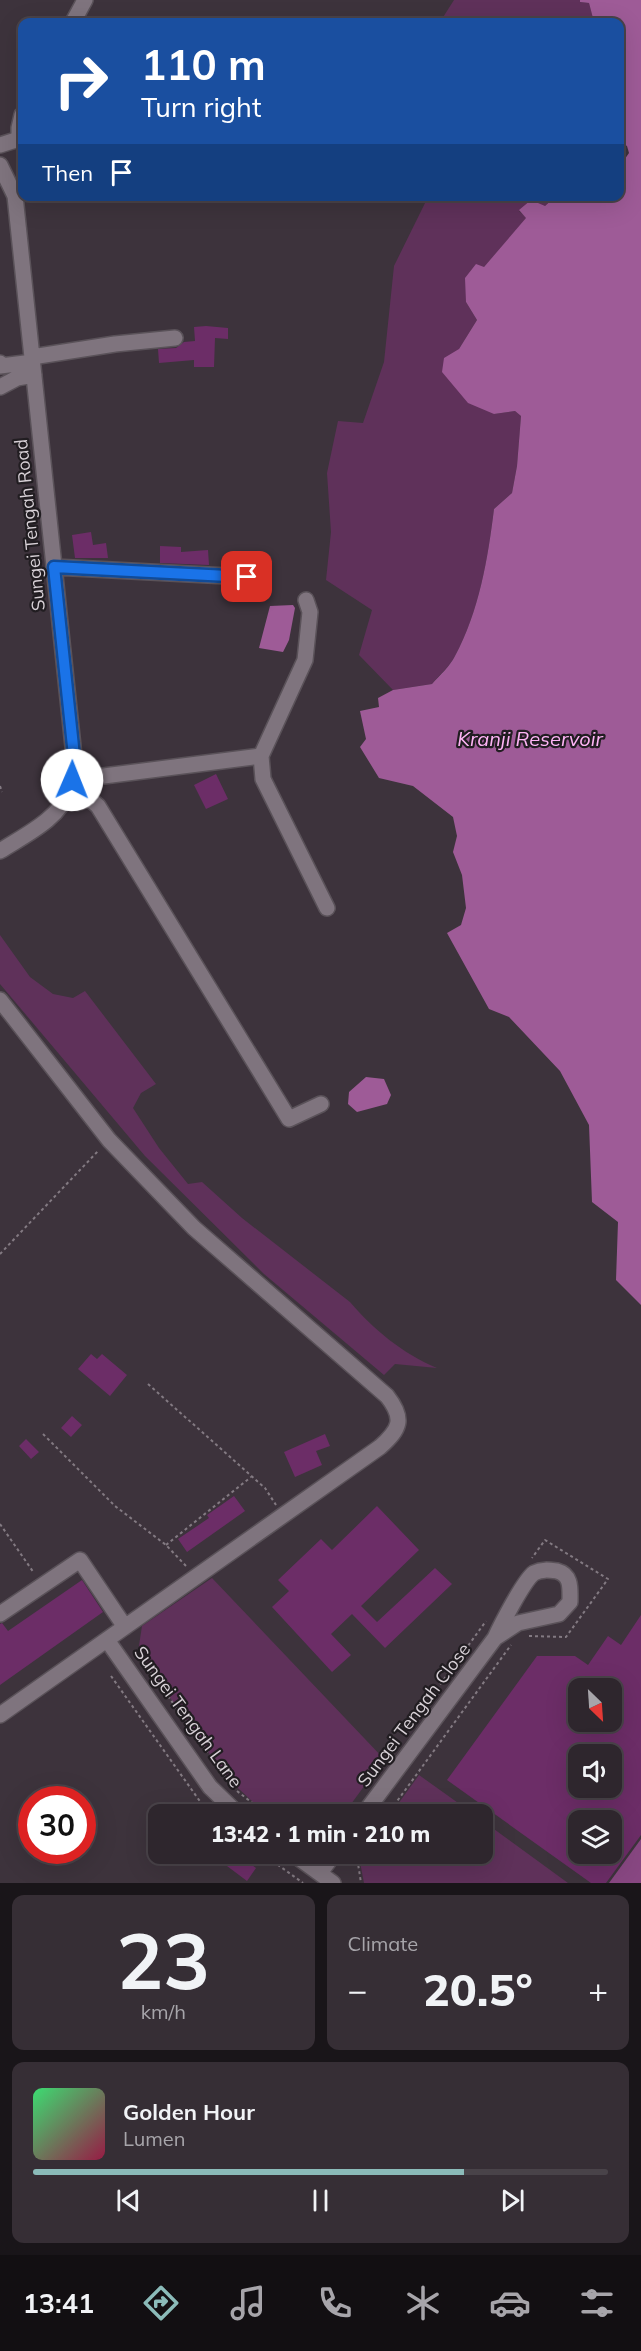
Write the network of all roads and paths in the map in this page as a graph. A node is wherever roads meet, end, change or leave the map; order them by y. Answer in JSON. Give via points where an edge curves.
{"nodes":[{"id":1,"x":85,"y":0,"type":"edge"},
{"id":2,"x":75,"y":18,"type":"edge"},
{"id":3,"x":18,"y":139,"type":"edge"},
{"id":4,"x":0,"y":145,"type":"edge"},
{"id":5,"x":0,"y":165,"type":"edge"},
{"id":6,"x":175,"y":338,"type":"dead end"},
{"id":7,"x":0,"y":363,"type":"edge"},
{"id":8,"x":33,"y":365,"type":"junction"},
{"id":9,"x":0,"y":387,"type":"edge"},
{"id":10,"x":54,"y":567,"type":"junction"},
{"id":11,"x":247,"y":577,"type":"dead end"},
{"id":12,"x":306,"y":600,"type":"dead end"},
{"id":13,"x":261,"y":756,"type":"junction"},
{"id":14,"x":0,"y":786,"type":"edge"},
{"id":15,"x":71,"y":786,"type":"junction"},
{"id":16,"x":2,"y":792,"type":"dead end"},
{"id":17,"x":0,"y":851,"type":"edge"},
{"id":18,"x":327,"y":908,"type":"dead end"},
{"id":19,"x":0,"y":1000,"type":"edge"},
{"id":20,"x":321,"y":1104,"type":"dead end"},
{"id":21,"x":109,"y":1140,"type":"junction"},
{"id":22,"x":0,"y":1254,"type":"edge"},
{"id":23,"x":148,"y":1384,"type":"dead end"},
{"id":24,"x":43,"y":1434,"type":"dead end"},
{"id":25,"x":251,"y":1476,"type":"junction"},
{"id":26,"x":282,"y":1515,"type":"junction"},
{"id":27,"x":0,"y":1524,"type":"edge"},
{"id":28,"x":166,"y":1545,"type":"junction"},
{"id":29,"x":196,"y":1577,"type":"junction"},
{"id":30,"x":42,"y":1585,"type":"junction"},
{"id":31,"x":0,"y":1614,"type":"edge"},
{"id":32,"x":125,"y":1627,"type":"junction"},
{"id":33,"x":495,"y":1638,"type":"junction"},
{"id":34,"x":107,"y":1640,"type":"junction"},
{"id":35,"x":140,"y":1657,"type":"dead end"},
{"id":36,"x":111,"y":1676,"type":"dead end"},
{"id":37,"x":0,"y":1715,"type":"edge"},
{"id":38,"x":203,"y":1804,"type":"edge"},
{"id":39,"x":228,"y":1804,"type":"edge"},
{"id":40,"x":253,"y":1804,"type":"edge"},
{"id":41,"x":371,"y":1804,"type":"edge"},
{"id":42,"x":277,"y":1864,"type":"edge"},
{"id":43,"x":306,"y":1864,"type":"edge"},
{"id":44,"x":327,"y":1864,"type":"edge"},
{"id":45,"x":358,"y":1864,"type":"edge"},
{"id":46,"x":320,"y":1874,"type":"junction"},
{"id":47,"x":303,"y":1883,"type":"edge"},
{"id":48,"x":333,"y":1883,"type":"edge"},
{"id":49,"x":362,"y":1883,"type":"edge"}],
"edges":[{"from":1,"to":2,"type":"street"},
{"from":3,"to":4,"type":"street"},
{"from":5,"to":8,"type":"street","name":"Sungei Tengah Road","via":[[15,196]]},
{"from":6,"to":8,"type":"street","via":[[115,344]]},
{"from":7,"to":8,"type":"street"},
{"from":8,"to":9,"type":"street"},
{"from":8,"to":10,"type":"street","name":"Sungei Tengah Road"},
{"from":10,"to":11,"type":"street"},
{"from":10,"to":15,"type":"street","name":"Sungei Tengah Road","via":[[74,756]]},
{"from":12,"to":13,"type":"street","via":[[310,612],[305,660]]},
{"from":13,"to":15,"type":"street"},
{"from":13,"to":18,"type":"street","via":[[262,779]]},
{"from":14,"to":16,"type":"path"},
{"from":15,"to":17,"type":"street","via":[[58,810]]},
{"from":15,"to":20,"type":"street","via":[[98,806],[289,1119]]},
{"from":19,"to":21,"type":"street"},
{"from":21,"to":22,"type":"path"},
{"from":21,"to":26,"type":"street","via":[[194,1228],[394,1406],[399,1423],[395,1434]]},
{"from":23,"to":25,"type":"path"},
{"from":24,"to":28,"type":"path","via":[[115,1506]]},
{"from":25,"to":26,"type":"path","via":[[265,1488]]},
{"from":25,"to":28,"type":"path"},
{"from":26,"to":29,"type":"street"},
{"from":27,"to":30,"type":"path"},
{"from":28,"to":29,"type":"path"},
{"from":29,"to":32,"type":"street"},
{"from":30,"to":31,"type":"street"},
{"from":30,"to":32,"type":"street","via":[[80,1560]]},
{"from":32,"to":34,"type":"street"},
{"from":33,"to":33,"type":"street","name":"Sungei Tengah Close","via":[[533,1574],[546,1569],[562,1573],[571,1583],[570,1602],[559,1614],[518,1623]]},
{"from":33,"to":41,"type":"street","name":"Sungei Tengah Close"},
{"from":34,"to":37,"type":"street"},
{"from":34,"to":39,"type":"street","name":"Sungei Tengah Lane","via":[[210,1787]]},
{"from":35,"to":40,"type":"path","via":[[223,1776]]},
{"from":36,"to":38,"type":"path"},
{"from":42,"to":47,"type":"path"},
{"from":43,"to":46,"type":"street"},
{"from":44,"to":46,"type":"street"},
{"from":45,"to":49,"type":"path"},
{"from":46,"to":48,"type":"street"}]}
